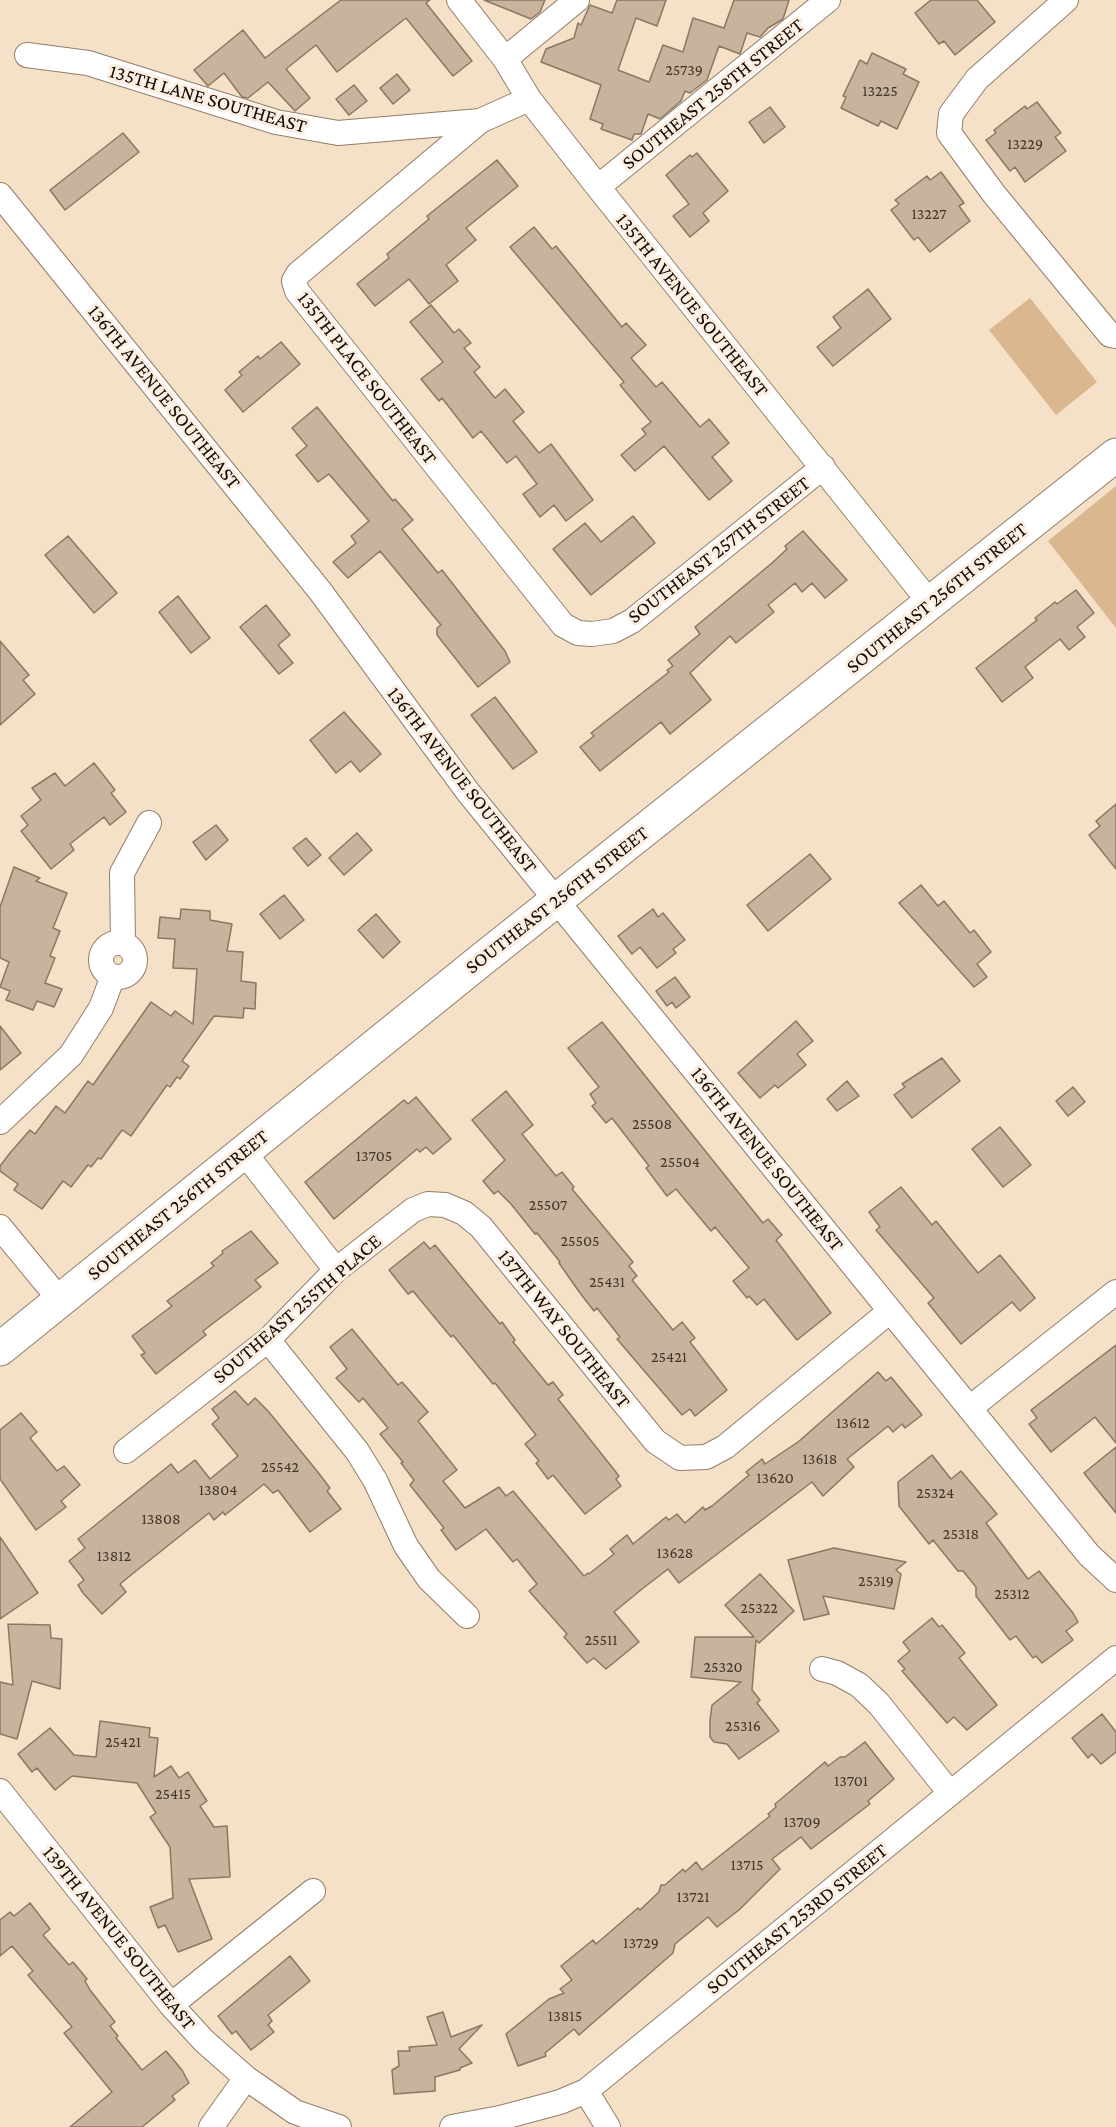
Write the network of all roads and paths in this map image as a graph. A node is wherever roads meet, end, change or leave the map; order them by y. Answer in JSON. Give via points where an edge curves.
{"nodes":[{"id":1,"x":459,"y":0,"type":"edge"},
{"id":2,"x":577,"y":0,"type":"edge"},
{"id":3,"x":828,"y":0,"type":"edge"},
{"id":4,"x":1066,"y":0,"type":"edge"},
{"id":5,"x":27,"y":55,"type":"dead end"},
{"id":6,"x":505,"y":59,"type":"junction"},
{"id":7,"x":529,"y":99,"type":"junction"},
{"id":8,"x":480,"y":121,"type":"junction"},
{"id":9,"x":598,"y":187,"type":"junction"},
{"id":10,"x":0,"y":195,"type":"edge"},
{"id":11,"x":1116,"y":336,"type":"edge"},
{"id":12,"x":1116,"y":455,"type":"edge"},
{"id":13,"x":823,"y":467,"type":"junction"},
{"id":14,"x":931,"y":604,"type":"junction"},
{"id":15,"x":578,"y":633,"type":"joint"},
{"id":16,"x":149,"y":823,"type":"dead end"},
{"id":17,"x":556,"y":900,"type":"junction"},
{"id":18,"x":0,"y":1122,"type":"edge"},
{"id":19,"x":243,"y":1151,"type":"junction"},
{"id":20,"x":445,"y":1205,"type":"joint"},
{"id":21,"x":0,"y":1227,"type":"edge"},
{"id":22,"x":336,"y":1270,"type":"junction"},
{"id":23,"x":1116,"y":1292,"type":"edge"},
{"id":24,"x":60,"y":1300,"type":"junction"},
{"id":25,"x":890,"y":1311,"type":"junction"},
{"id":26,"x":268,"y":1340,"type":"junction"},
{"id":27,"x":0,"y":1349,"type":"edge"},
{"id":28,"x":970,"y":1408,"type":"junction"},
{"id":29,"x":126,"y":1450,"type":"dead end"},
{"id":30,"x":1116,"y":1580,"type":"edge"},
{"id":31,"x":467,"y":1616,"type":"dead end"},
{"id":32,"x":1116,"y":1659,"type":"edge"},
{"id":33,"x":822,"y":1669,"type":"dead end"},
{"id":34,"x":0,"y":1791,"type":"edge"},
{"id":35,"x":950,"y":1793,"type":"junction"},
{"id":36,"x":313,"y":1891,"type":"dead end"},
{"id":37,"x":171,"y":2004,"type":"junction"},
{"id":38,"x":246,"y":2078,"type":"junction"},
{"id":39,"x":586,"y":2091,"type":"junction"},
{"id":40,"x":210,"y":2127,"type":"edge"},
{"id":41,"x":339,"y":2127,"type":"edge"},
{"id":42,"x":452,"y":2127,"type":"edge"},
{"id":43,"x":608,"y":2127,"type":"edge"}],
"edges":[{"from":1,"to":6,"type":"street","name":"135TH AVENUE SOUTHEAST"},
{"from":2,"to":6,"type":"street"},
{"from":3,"to":9,"type":"street","name":"SOUTHEAST 258TH STREET"},
{"from":4,"to":11,"type":"street","via":[[977,79],[951,114],[949,132],[994,194],[1110,335]]},
{"from":5,"to":8,"type":"street","name":"135TH LANE SOUTHEAST","via":[[88,63],[305,129],[338,133]]},
{"from":6,"to":7,"type":"street","name":"135TH AVENUE SOUTHEAST"},
{"from":7,"to":8,"type":"street","name":"135TH LANE SOUTHEAST"},
{"from":7,"to":9,"type":"street","name":"135TH AVENUE SOUTHEAST"},
{"from":8,"to":15,"type":"street","name":"135TH PLACE SOUTHEAST","via":[[297,274],[294,281],[297,291],[563,625]]},
{"from":9,"to":13,"type":"street","name":"135TH AVENUE SOUTHEAST"},
{"from":10,"to":17,"type":"street","name":"136TH AVENUE SOUTHEAST","via":[[320,591],[468,792]]},
{"from":12,"to":14,"type":"main road","name":"SOUTHEAST 256TH STREET"},
{"from":13,"to":14,"type":"street","name":"135TH AVENUE SOUTHEAST"},
{"from":13,"to":15,"type":"street","name":"SOUTHEAST 257TH STREET","via":[[632,621],[613,631]]},
{"from":14,"to":17,"type":"main road","name":"SOUTHEAST 256TH STREET"},
{"from":16,"to":18,"type":"street","via":[[122,873],[123,943],[110,945],[102,955],[103,968],[113,976],[101,1008],[71,1055]]},
{"from":17,"to":19,"type":"main road","name":"SOUTHEAST 256TH STREET"},
{"from":17,"to":25,"type":"street","name":"136TH AVENUE SOUTHEAST"},
{"from":19,"to":22,"type":"street"},
{"from":19,"to":24,"type":"main road","name":"SOUTHEAST 256TH STREET"},
{"from":20,"to":22,"type":"street","name":"SOUTHEAST 255TH PLACE","via":[[428,1204],[413,1210]]},
{"from":20,"to":25,"type":"street","name":"137TH WAY SOUTHEAST","via":[[464,1213],[481,1227],[655,1441],[680,1458],[706,1457],[725,1447]]},
{"from":21,"to":24,"type":"street"},
{"from":22,"to":26,"type":"street","name":"SOUTHEAST 255TH PLACE"},
{"from":23,"to":28,"type":"street"},
{"from":24,"to":27,"type":"main road","name":"SOUTHEAST 256TH STREET"},
{"from":25,"to":28,"type":"street","name":"136TH AVENUE SOUTHEAST"},
{"from":26,"to":29,"type":"street","name":"SOUTHEAST 255TH PLACE"},
{"from":26,"to":31,"type":"street","via":[[357,1452],[375,1480],[406,1546],[424,1571]]},
{"from":28,"to":30,"type":"street","name":"136TH AVENUE SOUTHEAST","via":[[1089,1555]]},
{"from":32,"to":35,"type":"street","name":"SOUTHEAST 253RD STREET"},
{"from":33,"to":35,"type":"street","via":[[859,1685],[879,1704]]},
{"from":34,"to":37,"type":"street","name":"139TH AVENUE SOUTHEAST"},
{"from":35,"to":39,"type":"street","name":"SOUTHEAST 253RD STREET"},
{"from":36,"to":37,"type":"street"},
{"from":37,"to":38,"type":"street","name":"139TH AVENUE SOUTHEAST","via":[[204,2041]]},
{"from":38,"to":40,"type":"street"},
{"from":38,"to":41,"type":"street","via":[[295,2112]]},
{"from":39,"to":42,"type":"street","name":"SOUTHEAST 253RD STREET","via":[[560,2102]]},
{"from":39,"to":43,"type":"street"}]}
